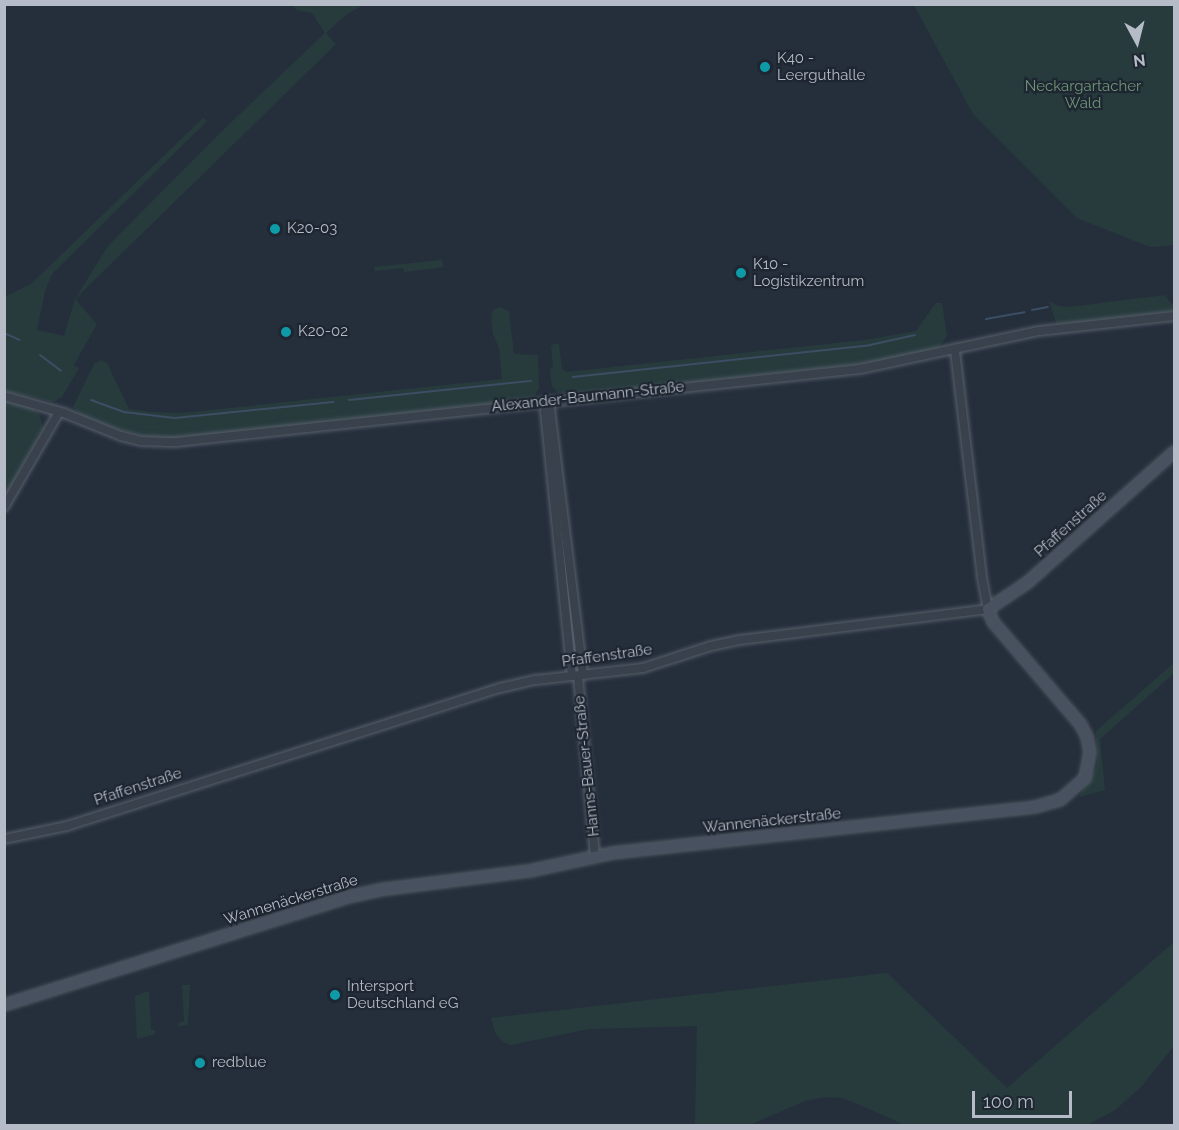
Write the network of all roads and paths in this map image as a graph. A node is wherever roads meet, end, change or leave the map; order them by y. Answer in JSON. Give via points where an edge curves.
{"nodes":[{"id":1,"x":1174,"y":316,"type":"edge"},
{"id":2,"x":955,"y":349,"type":"junction"},
{"id":3,"x":4,"y":396,"type":"edge"},
{"id":4,"x":549,"y":401,"type":"junction"},
{"id":5,"x":59,"y":412,"type":"junction"},
{"id":6,"x":1174,"y":452,"type":"edge"},
{"id":7,"x":4,"y":507,"type":"edge"},
{"id":8,"x":988,"y":609,"type":"junction"},
{"id":9,"x":578,"y":676,"type":"junction"},
{"id":10,"x":4,"y":839,"type":"edge"},
{"id":11,"x":596,"y":855,"type":"junction"},
{"id":12,"x":4,"y":1005,"type":"edge"}],
"edges":[{"from":1,"to":2,"type":"street","name":"Alexander-Baumann-Straße","via":[[1067,327]]},
{"from":2,"to":4,"type":"street","name":"Alexander-Baumann-Straße","via":[[860,369]]},
{"from":2,"to":8,"type":"street","name":"Wannenäckerstraße"},
{"from":3,"to":5,"type":"street","name":"Alexander-Baumann-Straße"},
{"from":4,"to":5,"type":"street","name":"Alexander-Baumann-Straße","via":[[176,442],[121,436]]},
{"from":4,"to":9,"type":"street","name":"Hanns-Bauer-Straße","via":[[545,411]]},
{"from":5,"to":7,"type":"street"},
{"from":6,"to":8,"type":"street","name":"Pfaffenstraße","via":[[1027,583]]},
{"from":8,"to":9,"type":"street","name":"Pfaffenstraße","via":[[740,640],[643,668]]},
{"from":8,"to":11,"type":"street","name":"Wannenäckerstraße","via":[[993,622],[1087,737],[1090,752],[1085,778],[1069,795],[1035,807]]},
{"from":9,"to":10,"type":"street","name":"Pfaffenstraße","via":[[500,688],[67,826]]},
{"from":9,"to":11,"type":"street","name":"Hanns-Bauer-Straße"},
{"from":11,"to":12,"type":"street","name":"Wannenäckerstraße","via":[[529,871],[352,896]]}]}
